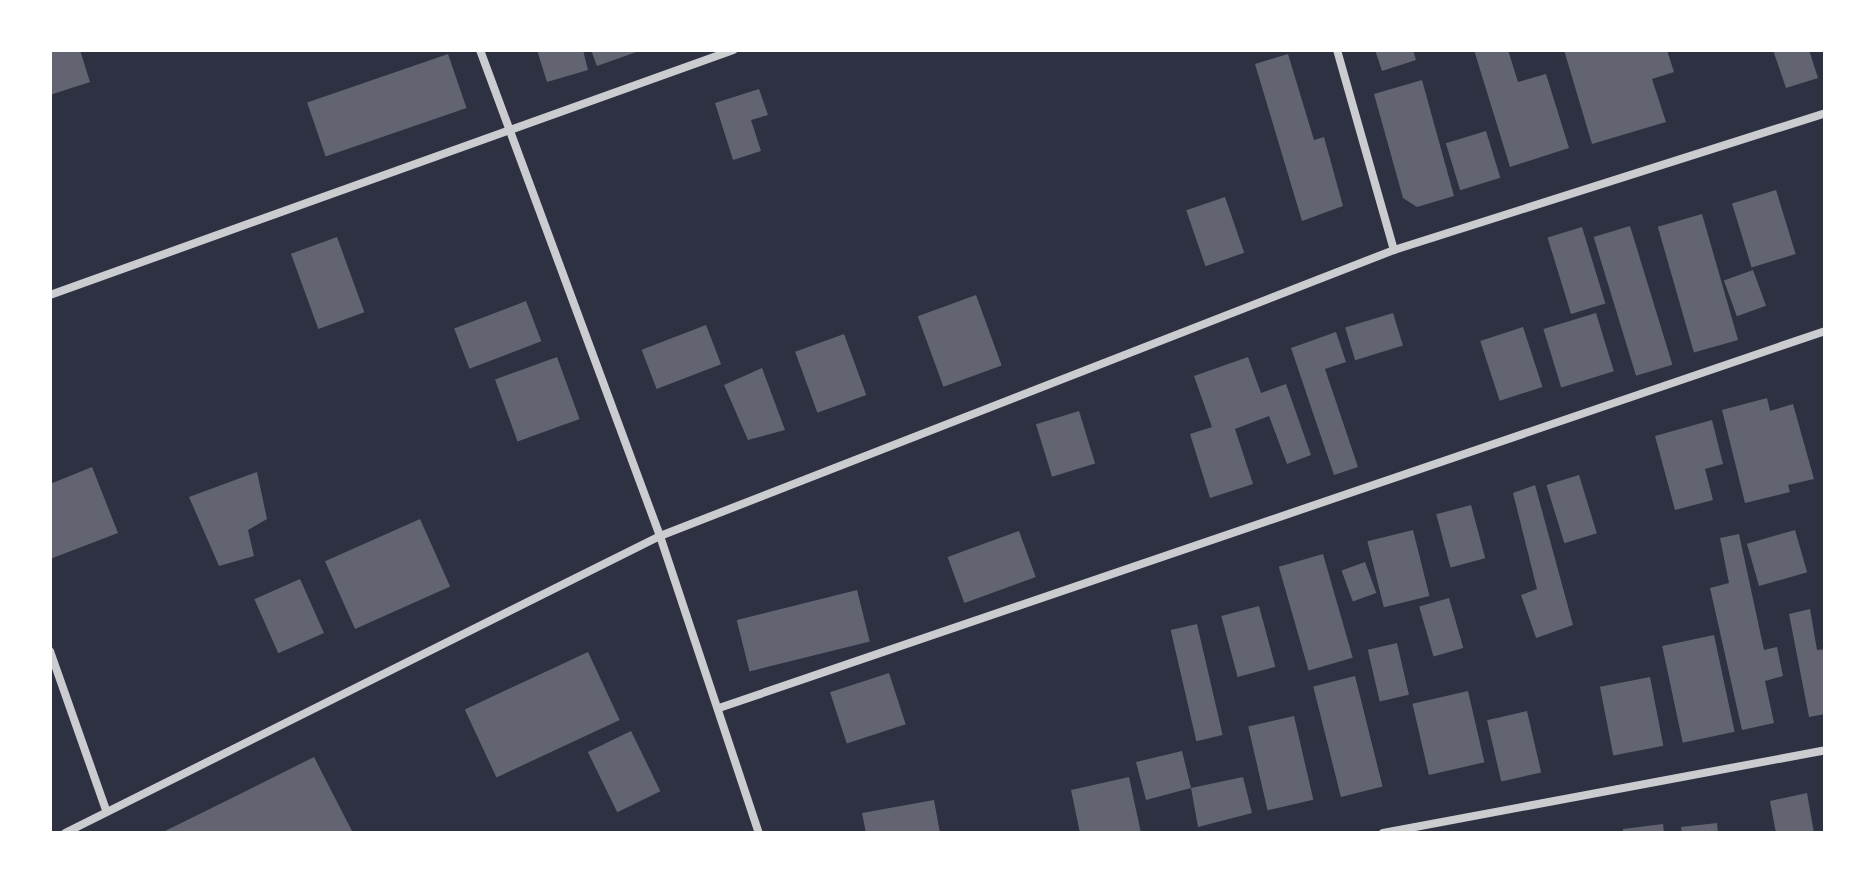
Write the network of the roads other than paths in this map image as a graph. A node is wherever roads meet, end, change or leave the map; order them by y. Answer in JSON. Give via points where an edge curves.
{"nodes":[{"id":1,"x":480,"y":50,"type":"edge"},
{"id":2,"x":733,"y":50,"type":"edge"},
{"id":3,"x":1337,"y":50,"type":"edge"},
{"id":4,"x":1825,"y":113,"type":"edge"},
{"id":5,"x":508,"y":130,"type":"junction"},
{"id":6,"x":1394,"y":250,"type":"junction"},
{"id":7,"x":50,"y":295,"type":"edge"},
{"id":8,"x":1825,"y":331,"type":"edge"},
{"id":9,"x":660,"y":536,"type":"junction"},
{"id":10,"x":50,"y":651,"type":"edge"},
{"id":11,"x":719,"y":708,"type":"junction"},
{"id":12,"x":1825,"y":750,"type":"edge"},
{"id":13,"x":106,"y":810,"type":"junction"},
{"id":14,"x":65,"y":833,"type":"edge"},
{"id":15,"x":759,"y":833,"type":"edge"},
{"id":16,"x":1383,"y":833,"type":"edge"}],
"edges":[{"from":1,"to":5,"type":"street"},
{"from":2,"to":5,"type":"street"},
{"from":3,"to":6,"type":"street"},
{"from":4,"to":6,"type":"street"},
{"from":5,"to":7,"type":"street"},
{"from":5,"to":9,"type":"street"},
{"from":6,"to":9,"type":"street"},
{"from":8,"to":11,"type":"street"},
{"from":9,"to":11,"type":"street"},
{"from":9,"to":13,"type":"street"},
{"from":10,"to":13,"type":"street"},
{"from":11,"to":15,"type":"street"},
{"from":12,"to":16,"type":"street"},
{"from":13,"to":14,"type":"street"}]}
